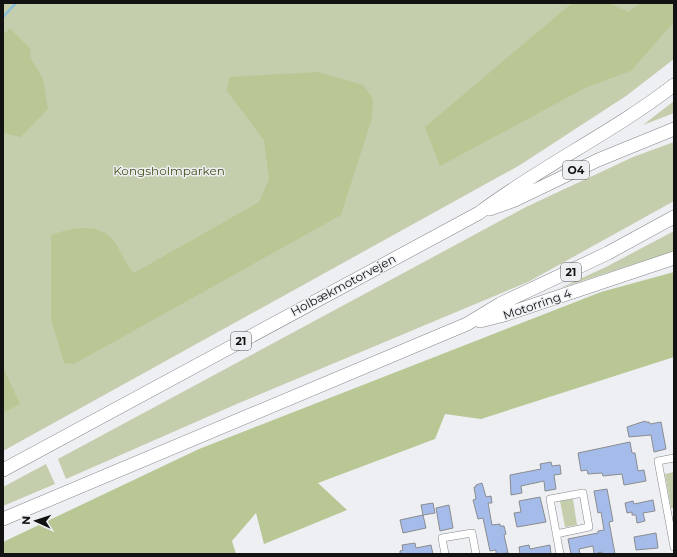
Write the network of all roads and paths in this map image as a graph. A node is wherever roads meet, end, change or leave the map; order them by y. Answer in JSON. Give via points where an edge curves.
{"nodes":[{"id":1,"x":674,"y":86,"type":"edge"},
{"id":2,"x":674,"y":130,"type":"edge"},
{"id":3,"x":479,"y":212,"type":"junction"},
{"id":4,"x":674,"y":217,"type":"edge"},
{"id":5,"x":674,"y":258,"type":"edge"},
{"id":6,"x":467,"y":324,"type":"junction"},
{"id":7,"x":674,"y":458,"type":"edge"},
{"id":8,"x":3,"y":470,"type":"edge"},
{"id":9,"x":3,"y":519,"type":"edge"},
{"id":10,"x":671,"y":520,"type":"edge"},
{"id":11,"x":556,"y":534,"type":"junction"},
{"id":12,"x":674,"y":547,"type":"edge"},
{"id":13,"x":445,"y":554,"type":"edge"},
{"id":14,"x":476,"y":554,"type":"edge"},
{"id":15,"x":560,"y":554,"type":"edge"}],
"edges":[{"from":1,"to":3,"type":"highway","name":"Holbækmotorvejen","number":"21","via":[[618,124],[512,188]]},
{"from":2,"to":3,"type":"highway","number":"O4","via":[[598,160],[515,200]]},
{"from":3,"to":8,"type":"highway","name":"Holbækmotorvejen","number":"21"},
{"from":4,"to":6,"type":"highway","number":"21","via":[[565,275],[500,304]]},
{"from":5,"to":6,"type":"highway","name":"Motorring 4","via":[[504,315]]},
{"from":6,"to":9,"type":"highway","number":"21"},
{"from":7,"to":10,"type":"street","via":[[658,461]]},
{"from":10,"to":12,"type":"street"},
{"from":11,"to":11,"type":"street","via":[[589,527],[583,493],[550,499]]},
{"from":11,"to":15,"type":"street"},
{"from":13,"to":14,"type":"street","via":[[442,538],[472,533]]}]}
